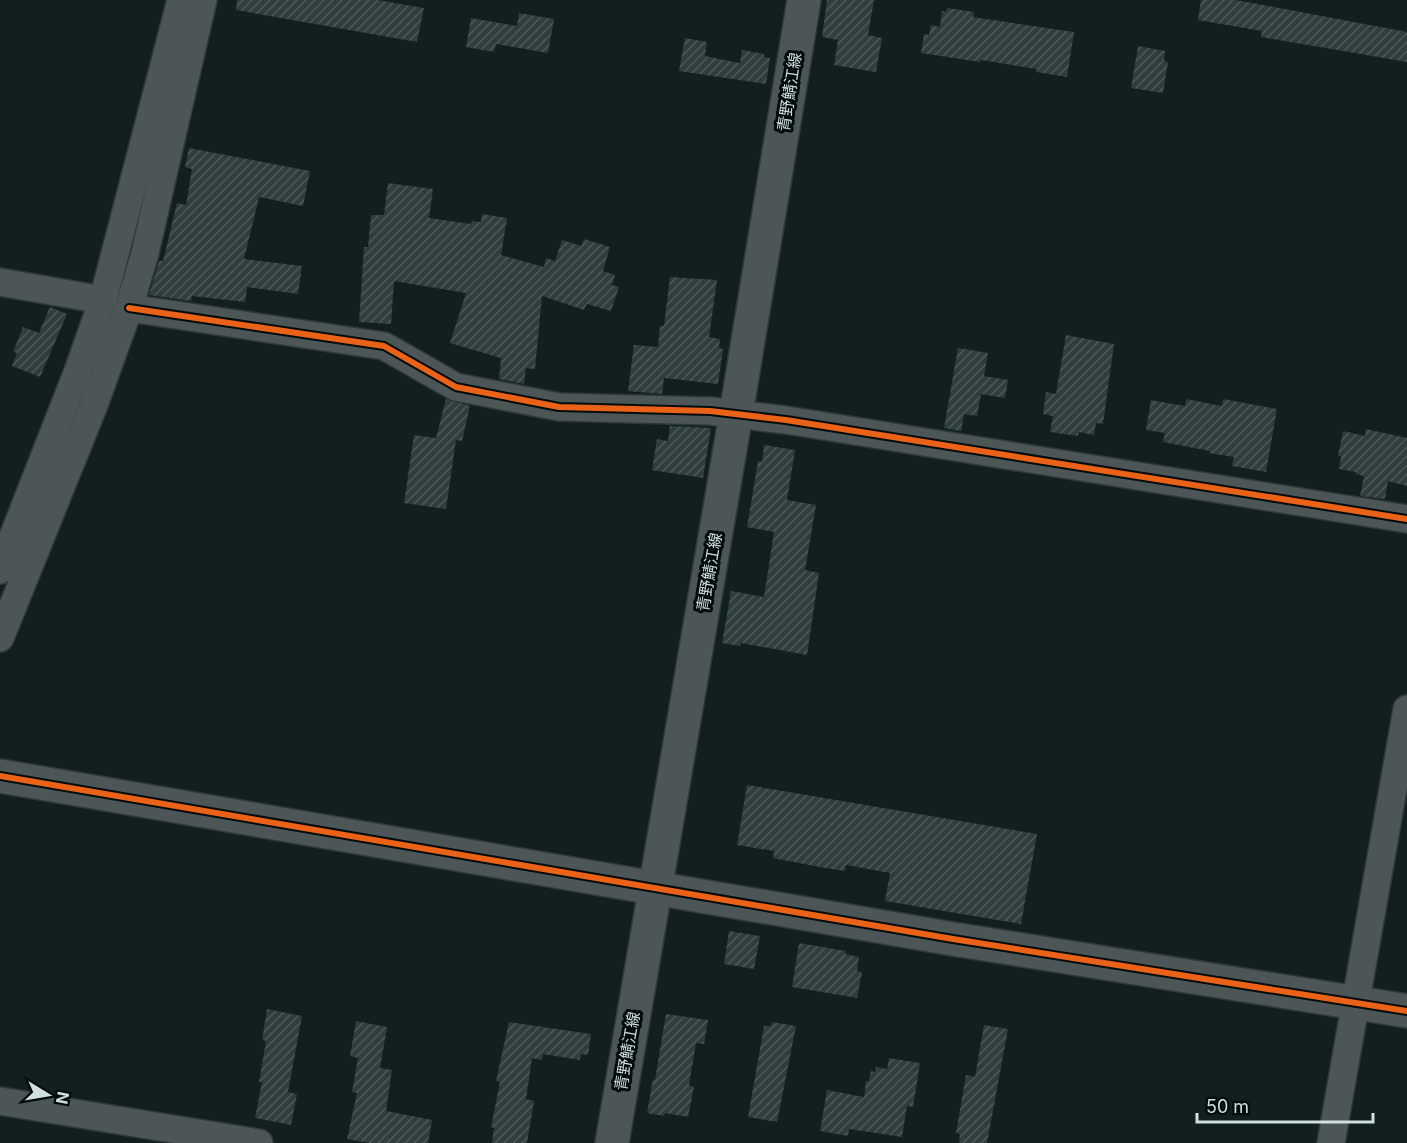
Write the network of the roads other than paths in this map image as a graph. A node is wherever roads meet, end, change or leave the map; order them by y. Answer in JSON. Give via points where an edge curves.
{"nodes":[{"id":1,"x":181,"y":0,"type":"edge"},
{"id":2,"x":203,"y":0,"type":"edge"},
{"id":3,"x":804,"y":0,"type":"edge"},
{"id":4,"x":0,"y":282,"type":"edge"},
{"id":5,"x":103,"y":300,"type":"junction"},
{"id":6,"x":129,"y":308,"type":"junction"},
{"id":7,"x":736,"y":414,"type":"junction"},
{"id":8,"x":1407,"y":519,"type":"edge"},
{"id":9,"x":0,"y":570,"type":"edge"},
{"id":10,"x":0,"y":638,"type":"edge"},
{"id":11,"x":1407,"y":709,"type":"edge"},
{"id":12,"x":0,"y":776,"type":"edge"},
{"id":13,"x":656,"y":887,"type":"junction"},
{"id":14,"x":1355,"y":1002,"type":"junction"},
{"id":15,"x":1407,"y":1011,"type":"edge"},
{"id":16,"x":0,"y":1101,"type":"edge"},
{"id":17,"x":259,"y":1143,"type":"edge"},
{"id":18,"x":612,"y":1143,"type":"edge"},
{"id":19,"x":1331,"y":1143,"type":"edge"}],
"edges":[{"from":1,"to":5,"type":"street"},
{"from":2,"to":6,"type":"street"},
{"from":3,"to":7,"type":"street","name":"青野鯖江線"},
{"from":4,"to":5,"type":"street"},
{"from":5,"to":9,"type":"street"},
{"from":6,"to":7,"type":"street","via":[[384,346],[456,387],[560,407]]},
{"from":6,"to":10,"type":"street"},
{"from":7,"to":8,"type":"street"},
{"from":7,"to":13,"type":"street","name":"青野鯖江線"},
{"from":11,"to":14,"type":"street"},
{"from":12,"to":13,"type":"street"},
{"from":13,"to":14,"type":"street","via":[[953,939]]},
{"from":13,"to":18,"type":"street","name":"青野鯖江線"},
{"from":14,"to":15,"type":"street"},
{"from":14,"to":19,"type":"street"},
{"from":16,"to":17,"type":"street"}]}
